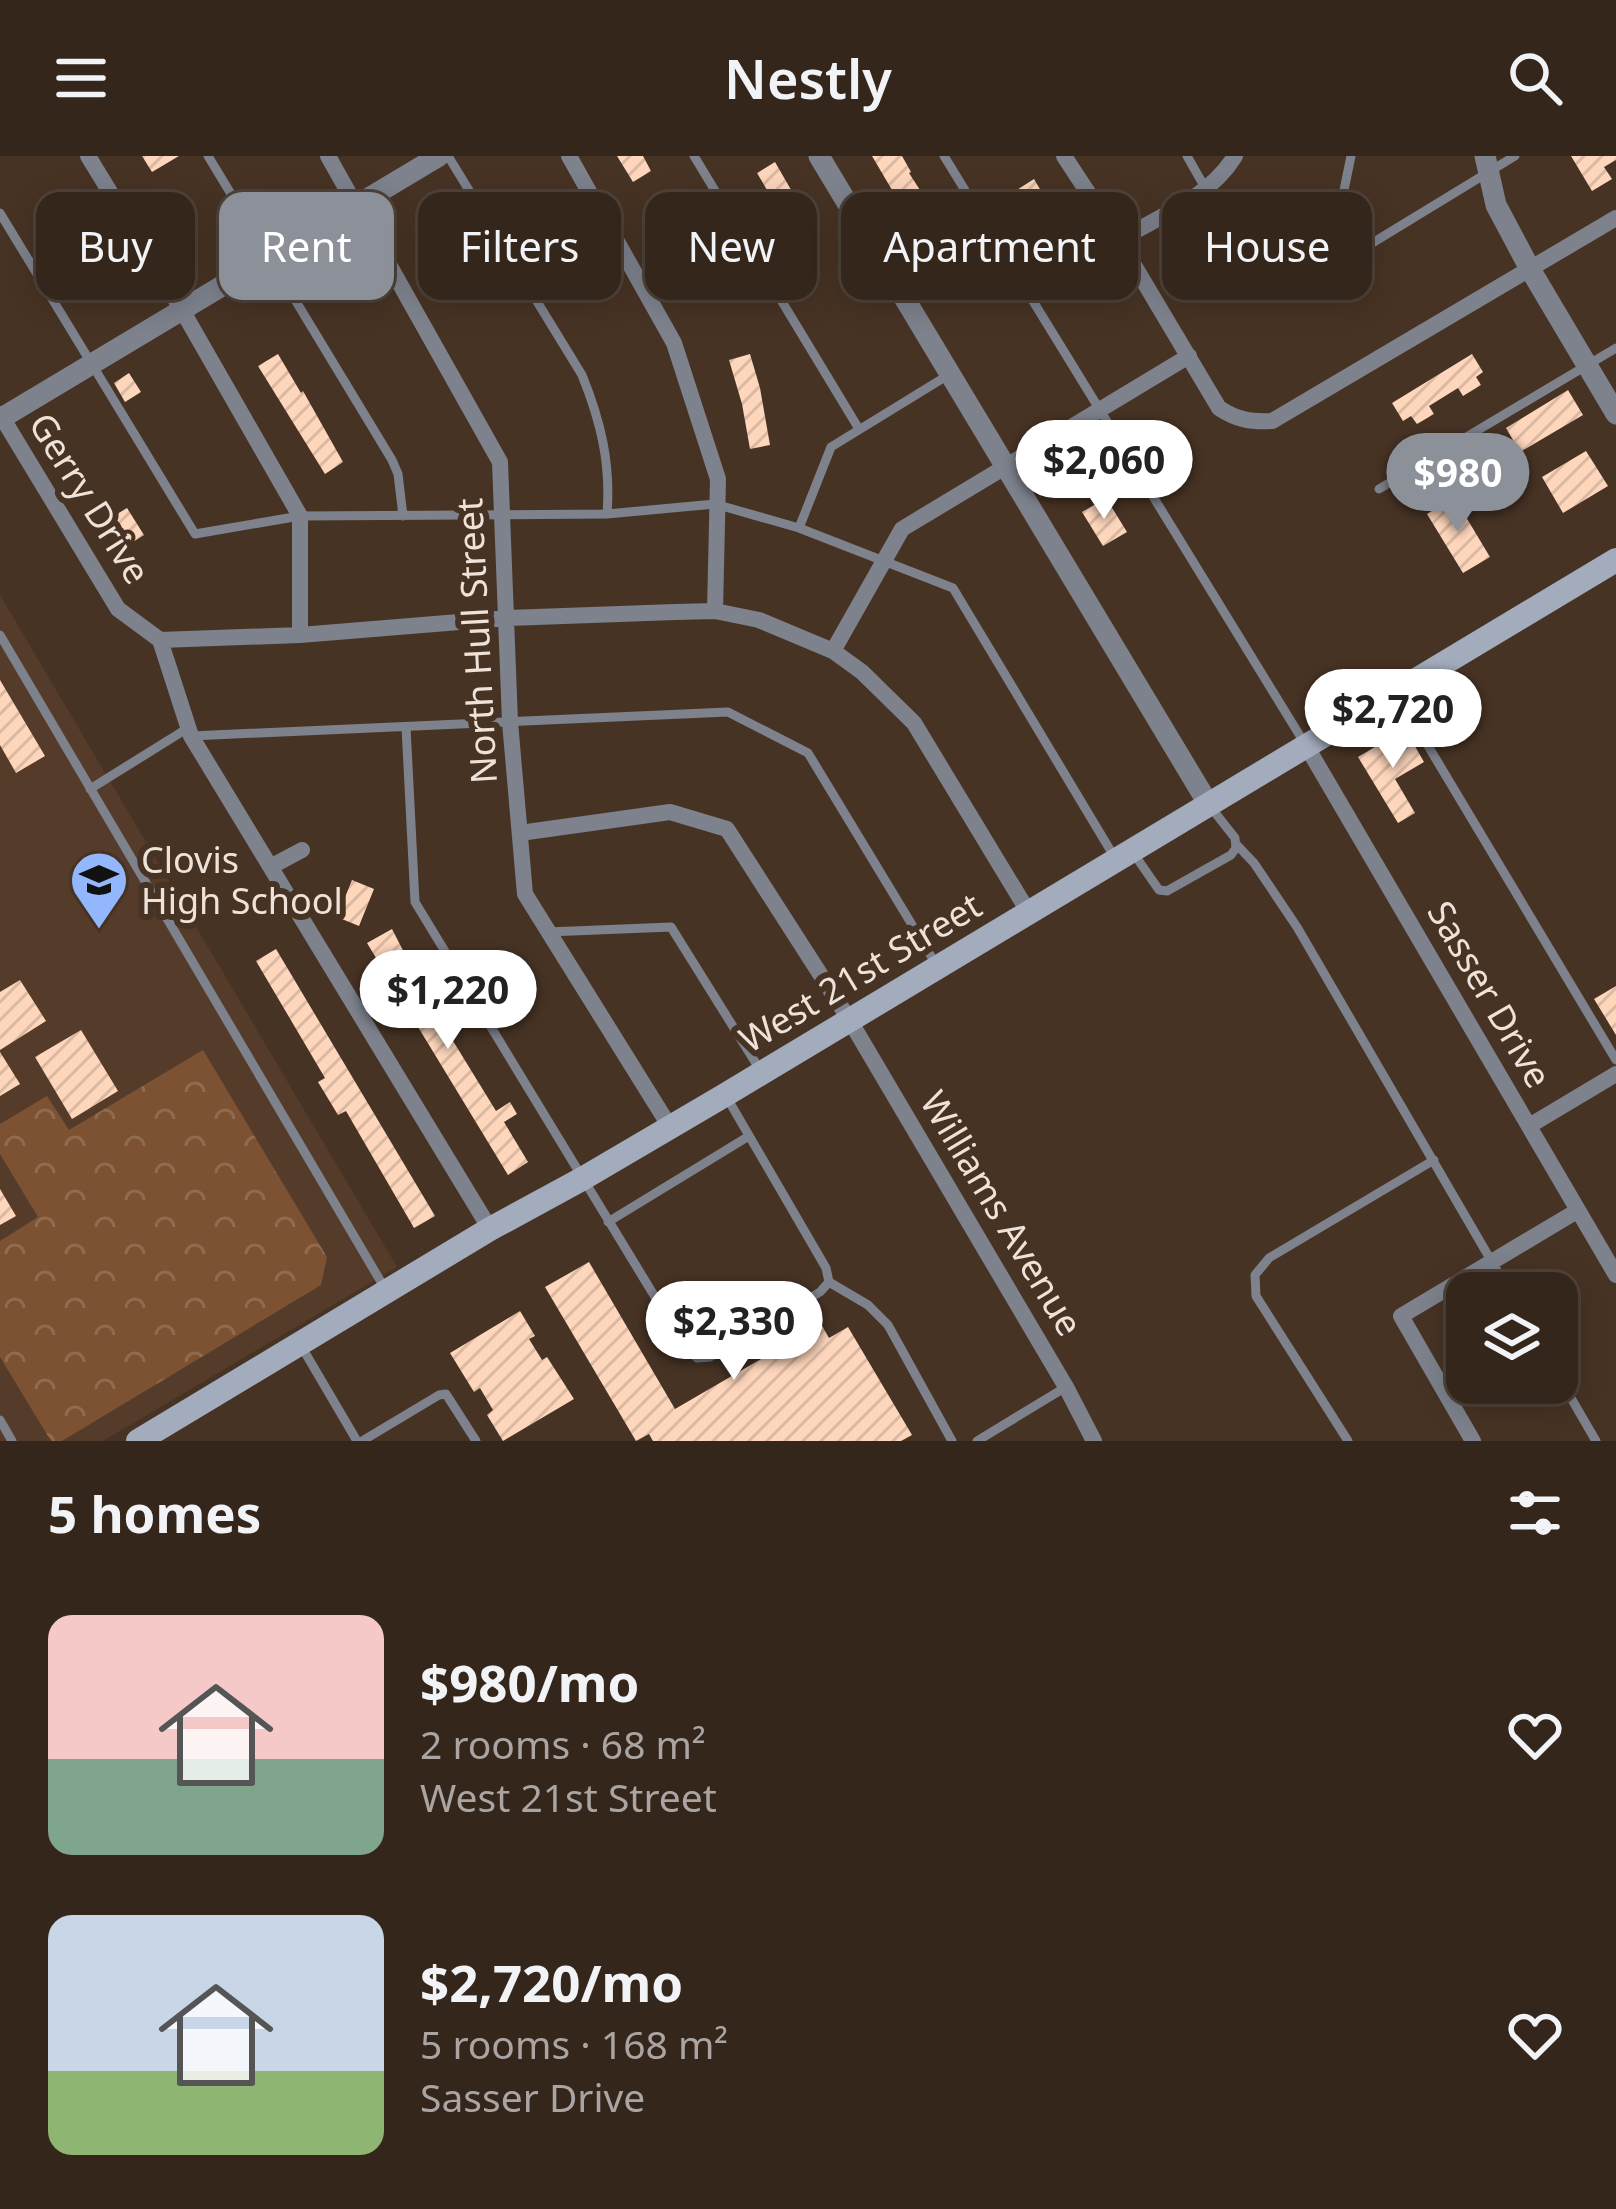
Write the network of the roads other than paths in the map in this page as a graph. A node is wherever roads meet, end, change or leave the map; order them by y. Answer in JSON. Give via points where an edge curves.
{"nodes":[{"id":1,"x":88,"y":156,"type":"edge"},
{"id":2,"x":208,"y":156,"type":"edge"},
{"id":3,"x":328,"y":156,"type":"edge"},
{"id":4,"x":444,"y":156,"type":"edge"},
{"id":5,"x":568,"y":156,"type":"edge"},
{"id":6,"x":694,"y":156,"type":"edge"},
{"id":7,"x":819,"y":156,"type":"edge"},
{"id":8,"x":944,"y":156,"type":"edge"},
{"id":9,"x":1064,"y":156,"type":"edge"},
{"id":10,"x":1187,"y":156,"type":"edge"},
{"id":11,"x":1235,"y":156,"type":"edge"},
{"id":12,"x":1352,"y":156,"type":"edge"},
{"id":13,"x":1515,"y":156,"type":"edge"},
{"id":14,"x":1486,"y":164,"type":"edge"},
{"id":15,"x":1206,"y":188,"type":"junction"},
{"id":16,"x":230,"y":192,"type":"edge"},
{"id":17,"x":350,"y":192,"type":"edge"},
{"id":18,"x":379,"y":192,"type":"edge"},
{"id":19,"x":1088,"y":192,"type":"edge"},
{"id":20,"x":1208,"y":192,"type":"edge"},
{"id":21,"x":1344,"y":192,"type":"edge"},
{"id":22,"x":0,"y":214,"type":"edge"},
{"id":23,"x":1616,"y":218,"type":"edge"},
{"id":24,"x":1138,"y":229,"type":"edge"},
{"id":25,"x":1372,"y":240,"type":"edge"},
{"id":26,"x":1530,"y":269,"type":"junction"},
{"id":27,"x":394,"y":271,"type":"edge"},
{"id":28,"x":1138,"y":271,"type":"edge"},
{"id":29,"x":219,"y":287,"type":"edge"},
{"id":30,"x":295,"y":300,"type":"edge"},
{"id":31,"x":182,"y":310,"type":"junction"},
{"id":32,"x":1616,"y":348,"type":"edge"},
{"id":33,"x":1189,"y":356,"type":"junction"},
{"id":34,"x":92,"y":364,"type":"junction"},
{"id":35,"x":1587,"y":365,"type":"junction"},
{"id":36,"x":950,"y":374,"type":"junction"},
{"id":37,"x":1098,"y":410,"type":"junction"},
{"id":38,"x":1616,"y":414,"type":"edge"},
{"id":39,"x":1,"y":417,"type":"edge"},
{"id":40,"x":860,"y":429,"type":"junction"},
{"id":41,"x":1005,"y":466,"type":"junction"},
{"id":42,"x":1379,"y":489,"type":"dead end"},
{"id":43,"x":715,"y":504,"type":"junction"},
{"id":44,"x":607,"y":514,"type":"junction"},
{"id":45,"x":300,"y":516,"type":"junction"},
{"id":46,"x":403,"y":516,"type":"junction"},
{"id":47,"x":500,"y":516,"type":"junction"},
{"id":48,"x":799,"y":528,"type":"junction"},
{"id":49,"x":1616,"y":560,"type":"edge"},
{"id":50,"x":884,"y":562,"type":"junction"},
{"id":51,"x":715,"y":611,"type":"junction"},
{"id":52,"x":508,"y":618,"type":"junction"},
{"id":53,"x":300,"y":634,"type":"junction"},
{"id":54,"x":0,"y":635,"type":"edge"},
{"id":55,"x":160,"y":640,"type":"junction"},
{"id":56,"x":833,"y":650,"type":"junction"},
{"id":57,"x":1395,"y":692,"type":"junction"},
{"id":58,"x":510,"y":722,"type":"junction"},
{"id":59,"x":406,"y":727,"type":"junction"},
{"id":60,"x":190,"y":732,"type":"junction"},
{"id":61,"x":1306,"y":746,"type":"junction"},
{"id":62,"x":90,"y":789,"type":"junction"},
{"id":63,"x":1209,"y":805,"type":"junction"},
{"id":64,"x":520,"y":833,"type":"junction"},
{"id":65,"x":1236,"y":844,"type":"junction"},
{"id":66,"x":302,"y":850,"type":"dead end"},
{"id":67,"x":1125,"y":855,"type":"junction"},
{"id":68,"x":272,"y":866,"type":"junction"},
{"id":69,"x":1029,"y":913,"type":"junction"},
{"id":70,"x":548,"y":932,"type":"junction"},
{"id":71,"x":937,"y":966,"type":"junction"},
{"id":72,"x":849,"y":1019,"type":"junction"},
{"id":73,"x":1616,"y":1060,"type":"edge"},
{"id":74,"x":762,"y":1073,"type":"junction"},
{"id":75,"x":1616,"y":1074,"type":"edge"},
{"id":76,"x":725,"y":1095,"type":"junction"},
{"id":77,"x":1529,"y":1126,"type":"junction"},
{"id":78,"x":670,"y":1127,"type":"junction"},
{"id":79,"x":749,"y":1136,"type":"junction"},
{"id":80,"x":1434,"y":1160,"type":"junction"},
{"id":81,"x":582,"y":1179,"type":"junction"},
{"id":82,"x":1577,"y":1211,"type":"junction"},
{"id":83,"x":608,"y":1222,"type":"junction"},
{"id":84,"x":490,"y":1229,"type":"junction"},
{"id":85,"x":1492,"y":1262,"type":"junction"},
{"id":86,"x":1498,"y":1272,"type":"edge"},
{"id":87,"x":1616,"y":1275,"type":"edge"},
{"id":88,"x":829,"y":1282,"type":"junction"},
{"id":89,"x":387,"y":1292,"type":"junction"},
{"id":90,"x":300,"y":1344,"type":"junction"},
{"id":91,"x":1066,"y":1387,"type":"junction"},
{"id":92,"x":1574,"y":1404,"type":"edge"},
{"id":93,"x":0,"y":1420,"type":"edge"},
{"id":94,"x":12,"y":1441,"type":"edge"},
{"id":95,"x":138,"y":1441,"type":"edge"},
{"id":96,"x":360,"y":1441,"type":"edge"},
{"id":97,"x":476,"y":1441,"type":"edge"},
{"id":98,"x":952,"y":1441,"type":"edge"},
{"id":99,"x":976,"y":1441,"type":"edge"},
{"id":100,"x":1094,"y":1441,"type":"edge"},
{"id":101,"x":1348,"y":1441,"type":"edge"},
{"id":102,"x":1474,"y":1441,"type":"edge"},
{"id":103,"x":1596,"y":1441,"type":"edge"}],
"edges":[{"from":1,"to":31,"type":"street"},
{"from":2,"to":16,"type":"lane"},
{"from":3,"to":17,"type":"street","name":"North Hull Street"},
{"from":4,"to":18,"type":"street"},
{"from":4,"to":44,"type":"lane","via":[[582,375],[605,451]]},
{"from":5,"to":43,"type":"street","via":[[674,343],[718,479]]},
{"from":6,"to":40,"type":"lane"},
{"from":7,"to":36,"type":"street"},
{"from":8,"to":37,"type":"lane"},
{"from":9,"to":19,"type":"street"},
{"from":10,"to":15,"type":"lane"},
{"from":11,"to":15,"type":"street"},
{"from":12,"to":21,"type":"lane"},
{"from":13,"to":14,"type":"lane"},
{"from":14,"to":25,"type":"lane"},
{"from":14,"to":26,"type":"street","via":[[1496,205]]},
{"from":15,"to":20,"type":"lane"},
{"from":15,"to":24,"type":"street"},
{"from":22,"to":34,"type":"lane"},
{"from":23,"to":26,"type":"street"},
{"from":26,"to":33,"type":"street","via":[[1272,421],[1249,422],[1220,408]]},
{"from":26,"to":35,"type":"street"},
{"from":27,"to":47,"type":"street","name":"North Hull Street","via":[[500,462]]},
{"from":28,"to":33,"type":"street"},
{"from":29,"to":31,"type":"street"},
{"from":30,"to":46,"type":"lane","via":[[392,460]]},
{"from":31,"to":34,"type":"street"},
{"from":31,"to":45,"type":"street"},
{"from":32,"to":35,"type":"lane"},
{"from":33,"to":37,"type":"street"},
{"from":34,"to":39,"type":"street"},
{"from":34,"to":45,"type":"lane","via":[[195,534]]},
{"from":35,"to":38,"type":"street"},
{"from":35,"to":42,"type":"lane"},
{"from":36,"to":40,"type":"lane"},
{"from":36,"to":41,"type":"street"},
{"from":37,"to":41,"type":"street"},
{"from":37,"to":61,"type":"lane"},
{"from":39,"to":55,"type":"street","name":"Gerry Drive","via":[[118,609]]},
{"from":40,"to":48,"type":"lane","via":[[831,447]]},
{"from":41,"to":50,"type":"street","via":[[902,529]]},
{"from":41,"to":63,"type":"street"},
{"from":43,"to":44,"type":"lane"},
{"from":43,"to":48,"type":"lane"},
{"from":43,"to":51,"type":"street"},
{"from":44,"to":47,"type":"lane"},
{"from":45,"to":46,"type":"lane"},
{"from":45,"to":53,"type":"street"},
{"from":46,"to":47,"type":"lane"},
{"from":47,"to":52,"type":"street","name":"North Hull Street"},
{"from":48,"to":50,"type":"lane"},
{"from":49,"to":57,"type":"main road","name":"West 21st Street"},
{"from":50,"to":56,"type":"street"},
{"from":50,"to":67,"type":"lane","via":[[953,588]]},
{"from":51,"to":52,"type":"street"},
{"from":51,"to":56,"type":"street"},
{"from":52,"to":53,"type":"street"},
{"from":52,"to":58,"type":"street","name":"North Hull Street"},
{"from":53,"to":55,"type":"street"},
{"from":54,"to":62,"type":"lane"},
{"from":55,"to":60,"type":"street"},
{"from":56,"to":69,"type":"street","via":[[914,723]]},
{"from":57,"to":61,"type":"main road","name":"West 21st Street"},
{"from":57,"to":73,"type":"lane"},
{"from":58,"to":59,"type":"lane"},
{"from":58,"to":64,"type":"street","name":"North Hull Street"},
{"from":58,"to":71,"type":"lane","via":[[728,712],[808,753]]},
{"from":59,"to":60,"type":"lane"},
{"from":59,"to":81,"type":"lane","via":[[415,902]]},
{"from":60,"to":62,"type":"lane"},
{"from":60,"to":68,"type":"street"},
{"from":61,"to":63,"type":"main road","name":"West 21st Street"},
{"from":61,"to":77,"type":"street","name":"Sasser Drive"},
{"from":62,"to":89,"type":"lane"},
{"from":63,"to":65,"type":"lane"},
{"from":63,"to":67,"type":"main road","name":"West 21st Street"},
{"from":64,"to":70,"type":"street","name":"North Hull Street","via":[[525,894]]},
{"from":64,"to":72,"type":"street","name":"Williams Avenue","via":[[670,812],[727,830]]},
{"from":65,"to":67,"type":"lane","via":[[1231,855],[1167,891]]},
{"from":65,"to":80,"type":"lane","via":[[1297,927]]},
{"from":66,"to":68,"type":"street"},
{"from":67,"to":69,"type":"main road","name":"West 21st Street"},
{"from":68,"to":84,"type":"street"},
{"from":69,"to":71,"type":"main road","name":"West 21st Street"},
{"from":70,"to":74,"type":"lane","via":[[671,927]]},
{"from":70,"to":78,"type":"street","name":"North Hull Street"},
{"from":71,"to":72,"type":"main road","name":"West 21st Street"},
{"from":72,"to":74,"type":"main road","name":"West 21st Street"},
{"from":72,"to":91,"type":"street","name":"Williams Avenue"},
{"from":74,"to":76,"type":"main road","name":"West 21st Street"},
{"from":75,"to":77,"type":"street"},
{"from":76,"to":78,"type":"main road","name":"West 21st Street"},
{"from":76,"to":79,"type":"lane"},
{"from":77,"to":82,"type":"street","name":"Sasser Drive"},
{"from":78,"to":81,"type":"main road","name":"West 21st Street"},
{"from":79,"to":83,"type":"lane"},
{"from":79,"to":88,"type":"lane"},
{"from":80,"to":85,"type":"lane"},
{"from":80,"to":101,"type":"lane","via":[[1269,1258],[1255,1275],[1256,1296]]},
{"from":81,"to":83,"type":"lane"},
{"from":81,"to":84,"type":"main road","name":"West 21st Street"},
{"from":82,"to":85,"type":"street"},
{"from":82,"to":87,"type":"street","name":"Sasser Drive"},
{"from":83,"to":88,"type":"lane","via":[[697,1358]]},
{"from":84,"to":89,"type":"main road","name":"West 21st Street"},
{"from":85,"to":86,"type":"lane"},
{"from":85,"to":102,"type":"street","via":[[1401,1316]]},
{"from":88,"to":98,"type":"lane","via":[[888,1325]]},
{"from":89,"to":90,"type":"main road","name":"West 21st Street"},
{"from":90,"to":95,"type":"main road","name":"West 21st Street"},
{"from":90,"to":96,"type":"lane"},
{"from":91,"to":99,"type":"lane"},
{"from":91,"to":100,"type":"street","name":"Williams Avenue"},
{"from":92,"to":103,"type":"lane"},
{"from":93,"to":94,"type":"lane"},
{"from":96,"to":97,"type":"lane","via":[[446,1394]]}]}
